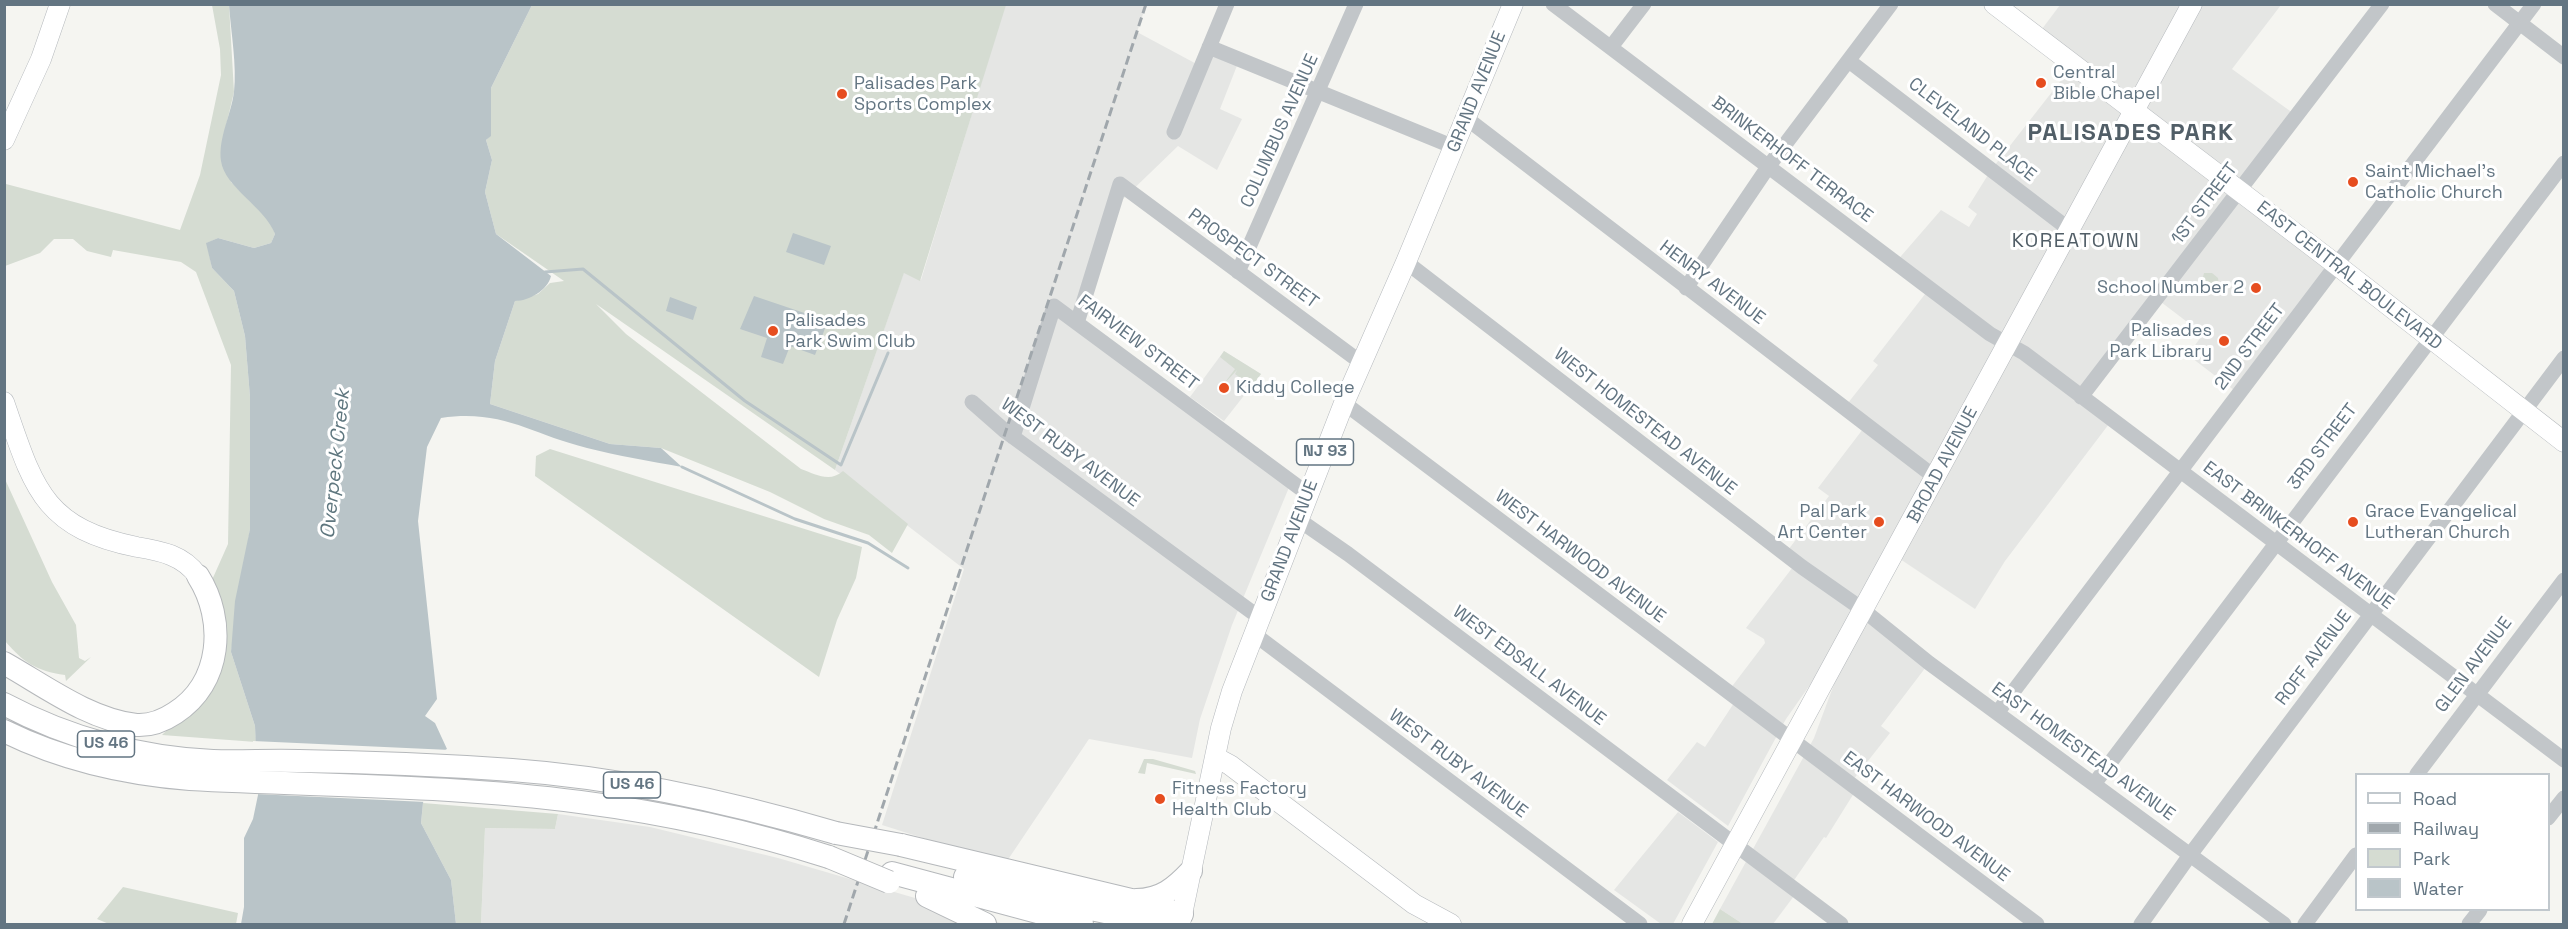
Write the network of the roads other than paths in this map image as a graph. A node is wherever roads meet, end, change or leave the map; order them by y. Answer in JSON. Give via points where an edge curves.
{"nodes":[{"id":1,"x":60,"y":4,"type":"edge"},
{"id":2,"x":1227,"y":4,"type":"edge"},
{"id":3,"x":1356,"y":4,"type":"edge"},
{"id":4,"x":1513,"y":4,"type":"edge"},
{"id":5,"x":1553,"y":4,"type":"edge"},
{"id":6,"x":1644,"y":4,"type":"edge"},
{"id":7,"x":1891,"y":4,"type":"edge"},
{"id":8,"x":1994,"y":4,"type":"edge"},
{"id":9,"x":2192,"y":4,"type":"edge"},
{"id":10,"x":2382,"y":4,"type":"edge"},
{"id":11,"x":2495,"y":4,"type":"edge"},
{"id":12,"x":2534,"y":4,"type":"edge"},
{"id":13,"x":2520,"y":23,"type":"junction"},
{"id":14,"x":1209,"y":47,"type":"junction"},
{"id":15,"x":1611,"y":47,"type":"junction"},
{"id":16,"x":2564,"y":57,"type":"edge"},
{"id":17,"x":1849,"y":61,"type":"junction"},
{"id":18,"x":1319,"y":93,"type":"junction"},
{"id":19,"x":2134,"y":111,"type":"junction"},
{"id":20,"x":1466,"y":118,"type":"junction"},
{"id":21,"x":1174,"y":132,"type":"dead end"},
{"id":22,"x":4,"y":140,"type":"edge"},
{"id":23,"x":1454,"y":147,"type":"junction"},
{"id":24,"x":2564,"y":163,"type":"edge"},
{"id":25,"x":1768,"y":167,"type":"junction"},
{"id":26,"x":2239,"y":191,"type":"junction"},
{"id":27,"x":2070,"y":230,"type":"junction"},
{"id":28,"x":1406,"y":262,"type":"junction"},
{"id":29,"x":2338,"y":266,"type":"junction"},
{"id":30,"x":1238,"y":272,"type":"junction"},
{"id":31,"x":1686,"y":288,"type":"junction"},
{"id":32,"x":1077,"y":322,"type":"junction"},
{"id":33,"x":2430,"y":340,"type":"junction"},
{"id":34,"x":2008,"y":345,"type":"junction"},
{"id":35,"x":2564,"y":358,"type":"edge"},
{"id":36,"x":1363,"y":364,"type":"junction"},
{"id":37,"x":2080,"y":397,"type":"junction"},
{"id":38,"x":4,"y":402,"type":"edge"},
{"id":39,"x":972,"y":402,"type":"dead end"},
{"id":40,"x":1344,"y":403,"type":"junction"},
{"id":41,"x":2523,"y":411,"type":"junction"},
{"id":42,"x":1013,"y":437,"type":"junction"},
{"id":43,"x":2564,"y":442,"type":"edge"},
{"id":44,"x":2180,"y":471,"type":"junction"},
{"id":45,"x":1936,"y":478,"type":"junction"},
{"id":46,"x":1308,"y":494,"type":"junction"},
{"id":47,"x":1299,"y":520,"type":"junction"},
{"id":48,"x":2274,"y":542,"type":"junction"},
{"id":49,"x":198,"y":576,"type":"joint"},
{"id":50,"x":2564,"y":580,"type":"edge"},
{"id":51,"x":1862,"y":609,"type":"junction"},
{"id":52,"x":2371,"y":615,"type":"junction"},
{"id":53,"x":1257,"y":626,"type":"junction"},
{"id":54,"x":4,"y":663,"type":"edge"},
{"id":55,"x":4,"y":671,"type":"edge"},
{"id":56,"x":2477,"y":694,"type":"junction"},
{"id":57,"x":4,"y":704,"type":"edge"},
{"id":58,"x":1997,"y":713,"type":"junction"},
{"id":59,"x":4,"y":730,"type":"edge"},
{"id":60,"x":1794,"y":739,"type":"junction"},
{"id":61,"x":4,"y":741,"type":"edge"},
{"id":62,"x":1215,"y":757,"type":"junction"},
{"id":63,"x":69,"y":758,"type":"junction"},
{"id":64,"x":2564,"y":760,"type":"edge"},
{"id":65,"x":213,"y":764,"type":"junction"},
{"id":66,"x":2418,"y":773,"type":"edge"},
{"id":67,"x":2094,"y":784,"type":"junction"},
{"id":68,"x":2564,"y":798,"type":"edge"},
{"id":69,"x":2550,"y":816,"type":"edge"},
{"id":70,"x":1734,"y":845,"type":"junction"},
{"id":71,"x":2190,"y":855,"type":"junction"},
{"id":72,"x":2355,"y":856,"type":"edge"},
{"id":73,"x":895,"y":864,"type":"junction"},
{"id":74,"x":1191,"y":871,"type":"junction"},
{"id":75,"x":1131,"y":900,"type":"junction"},
{"id":76,"x":2479,"y":911,"type":"edge"},
{"id":77,"x":1167,"y":921,"type":"edge"},
{"id":78,"x":985,"y":924,"type":"edge"},
{"id":79,"x":1082,"y":924,"type":"edge"},
{"id":80,"x":1451,"y":924,"type":"edge"},
{"id":81,"x":1640,"y":924,"type":"edge"},
{"id":82,"x":1692,"y":924,"type":"edge"},
{"id":83,"x":1840,"y":924,"type":"edge"},
{"id":84,"x":2037,"y":924,"type":"edge"},
{"id":85,"x":2141,"y":924,"type":"edge"},
{"id":86,"x":2284,"y":924,"type":"edge"},
{"id":87,"x":2305,"y":924,"type":"edge"},
{"id":88,"x":2469,"y":924,"type":"edge"}],
"edges":[{"from":1,"to":22,"type":"main road","via":[[41,59]]},
{"from":2,"to":14,"type":"street"},
{"from":3,"to":18,"type":"street","name":"COLUMBUS AVENUE"},
{"from":4,"to":20,"type":"main road","name":"GRAND AVENUE","number":"NJ 93"},
{"from":5,"to":15,"type":"street","name":"BRINKERHOFF TERRACE"},
{"from":6,"to":15,"type":"street"},
{"from":7,"to":17,"type":"street"},
{"from":8,"to":19,"type":"main road","name":"EAST CENTRAL BOULEVARD"},
{"from":9,"to":19,"type":"main road","name":"BROAD AVENUE"},
{"from":10,"to":26,"type":"street","name":"1ST STREET"},
{"from":11,"to":13,"type":"street"},
{"from":12,"to":13,"type":"street","name":"2ND STREET"},
{"from":13,"to":16,"type":"street"},
{"from":13,"to":29,"type":"street","name":"2ND STREET"},
{"from":14,"to":18,"type":"street"},
{"from":14,"to":21,"type":"street"},
{"from":15,"to":25,"type":"street","name":"BRINKERHOFF TERRACE"},
{"from":17,"to":25,"type":"street"},
{"from":17,"to":27,"type":"street","name":"CLEVELAND PLACE"},
{"from":18,"to":23,"type":"street"},
{"from":18,"to":30,"type":"street","name":"COLUMBUS AVENUE"},
{"from":19,"to":26,"type":"main road","name":"EAST CENTRAL BOULEVARD"},
{"from":19,"to":27,"type":"main road","name":"BROAD AVENUE"},
{"from":20,"to":23,"type":"main road","name":"GRAND AVENUE","number":"NJ 93"},
{"from":20,"to":31,"type":"street","name":"HENRY AVENUE"},
{"from":23,"to":28,"type":"main road","name":"GRAND AVENUE","number":"NJ 93"},
{"from":24,"to":33,"type":"street","name":"3RD STREET"},
{"from":25,"to":31,"type":"street"},
{"from":25,"to":34,"type":"street","name":"BRINKERHOFF TERRACE"},
{"from":26,"to":29,"type":"main road","name":"EAST CENTRAL BOULEVARD"},
{"from":26,"to":37,"type":"street","name":"1ST STREET"},
{"from":27,"to":34,"type":"main road","name":"BROAD AVENUE"},
{"from":28,"to":36,"type":"main road","name":"GRAND AVENUE","number":"NJ 93"},
{"from":28,"to":51,"type":"street","name":"WEST HOMESTEAD AVENUE","via":[[1796,563]]},
{"from":29,"to":33,"type":"main road","name":"EAST CENTRAL BOULEVARD"},
{"from":29,"to":44,"type":"street","name":"2ND STREET"},
{"from":30,"to":32,"type":"street","name":"PROSPECT STREET","via":[[1120,184]]},
{"from":30,"to":36,"type":"street","name":"PROSPECT STREET"},
{"from":31,"to":45,"type":"street","name":"HENRY AVENUE"},
{"from":32,"to":42,"type":"street","name":"FAIRVIEW STREET","via":[[1054,306]]},
{"from":32,"to":46,"type":"street","name":"FAIRVIEW STREET"},
{"from":33,"to":41,"type":"main road","name":"EAST CENTRAL BOULEVARD"},
{"from":33,"to":48,"type":"street","name":"3RD STREET"},
{"from":34,"to":37,"type":"street","name":"EAST BRINKERHOFF AVENUE"},
{"from":34,"to":45,"type":"main road","name":"BROAD AVENUE"},
{"from":35,"to":41,"type":"street","name":"ROFF AVENUE"},
{"from":36,"to":40,"type":"main road","name":"GRAND AVENUE","number":"NJ 93"},
{"from":37,"to":44,"type":"street","name":"EAST BRINKERHOFF AVENUE"},
{"from":38,"to":49,"type":"main road","via":[[33,482],[59,514],[99,538],[176,557]]},
{"from":39,"to":42,"type":"street","name":"WEST RUBY AVENUE"},
{"from":40,"to":46,"type":"main road","name":"GRAND AVENUE","number":"NJ 93"},
{"from":40,"to":60,"type":"street","name":"WEST HARWOOD AVENUE","via":[[1750,710]]},
{"from":41,"to":43,"type":"main road","name":"EAST CENTRAL BOULEVARD"},
{"from":41,"to":52,"type":"street","name":"ROFF AVENUE"},
{"from":42,"to":53,"type":"street","name":"WEST RUBY AVENUE"},
{"from":44,"to":48,"type":"street","name":"EAST BRINKERHOFF AVENUE"},
{"from":44,"to":58,"type":"street","name":"2ND STREET"},
{"from":45,"to":51,"type":"main road","name":"BROAD AVENUE"},
{"from":46,"to":47,"type":"main road","name":"GRAND AVENUE","number":"NJ 93"},
{"from":47,"to":53,"type":"main road","name":"GRAND AVENUE","number":"NJ 93"},
{"from":47,"to":70,"type":"street","name":"WEST EDSALL AVENUE"},
{"from":48,"to":52,"type":"street","name":"EAST BRINKERHOFF AVENUE"},
{"from":48,"to":67,"type":"street","name":"3RD STREET"},
{"from":49,"to":54,"type":"highway","via":[[214,614],[214,655],[208,675],[192,699],[161,721],[136,725],[100,714]]},
{"from":50,"to":56,"type":"street","name":"GLEN AVENUE"},
{"from":51,"to":58,"type":"street","name":"EAST HOMESTEAD AVENUE"},
{"from":51,"to":60,"type":"main road","name":"BROAD AVENUE"},
{"from":52,"to":56,"type":"street","name":"EAST BRINKERHOFF AVENUE"},
{"from":52,"to":71,"type":"street","name":"ROFF AVENUE"},
{"from":53,"to":62,"type":"main road","name":"GRAND AVENUE","number":"NJ 93","via":[[1228,703]]},
{"from":53,"to":81,"type":"street","name":"WEST RUBY AVENUE"},
{"from":55,"to":65,"type":"highway","via":[[47,701],[98,725]]},
{"from":56,"to":64,"type":"street","name":"EAST BRINKERHOFF AVENUE"},
{"from":56,"to":66,"type":"street","name":"GLEN AVENUE"},
{"from":57,"to":65,"type":"highway","number":"US 46","via":[[96,741]]},
{"from":58,"to":67,"type":"street","name":"EAST HOMESTEAD AVENUE"},
{"from":59,"to":63,"type":"highway","number":"US 46"},
{"from":60,"to":70,"type":"main road","name":"BROAD AVENUE"},
{"from":60,"to":84,"type":"street","name":"EAST HARWOOD AVENUE","via":[[1837,776]]},
{"from":61,"to":63,"type":"highway","via":[[40,754]]},
{"from":62,"to":74,"type":"main road","name":"GRAND AVENUE","number":"NJ 93"},
{"from":62,"to":80,"type":"main road","via":[[1414,904]]},
{"from":63,"to":65,"type":"highway","number":"US 46","via":[[138,774]]},
{"from":65,"to":73,"type":"highway","number":"US 46","bridge":true,"via":[[637,810],[714,825],[829,857]]},
{"from":65,"to":73,"type":"highway","number":"US 46","bridge":true,"via":[[300,761],[459,767],[649,787],[836,833]]},
{"from":67,"to":71,"type":"street","name":"EAST HOMESTEAD AVENUE"},
{"from":68,"to":69,"type":"street"},
{"from":70,"to":82,"type":"main road","name":"BROAD AVENUE"},
{"from":70,"to":83,"type":"street","name":"WEST EDSALL AVENUE"},
{"from":71,"to":85,"type":"street","name":"ROFF AVENUE"},
{"from":71,"to":86,"type":"street","name":"EAST HOMESTEAD AVENUE"},
{"from":72,"to":87,"type":"street"},
{"from":73,"to":75,"type":"highway"},
{"from":73,"to":77,"type":"highway"},
{"from":73,"to":78,"type":"highway","via":[[936,900]]},
{"from":73,"to":79,"type":"highway"},
{"from":74,"to":75,"type":"highway","via":[[1164,894],[1148,900]]},
{"from":74,"to":77,"type":"main road","name":"GRAND AVENUE","number":"NJ 93"},
{"from":75,"to":77,"type":"highway"},
{"from":76,"to":88,"type":"street"}]}
